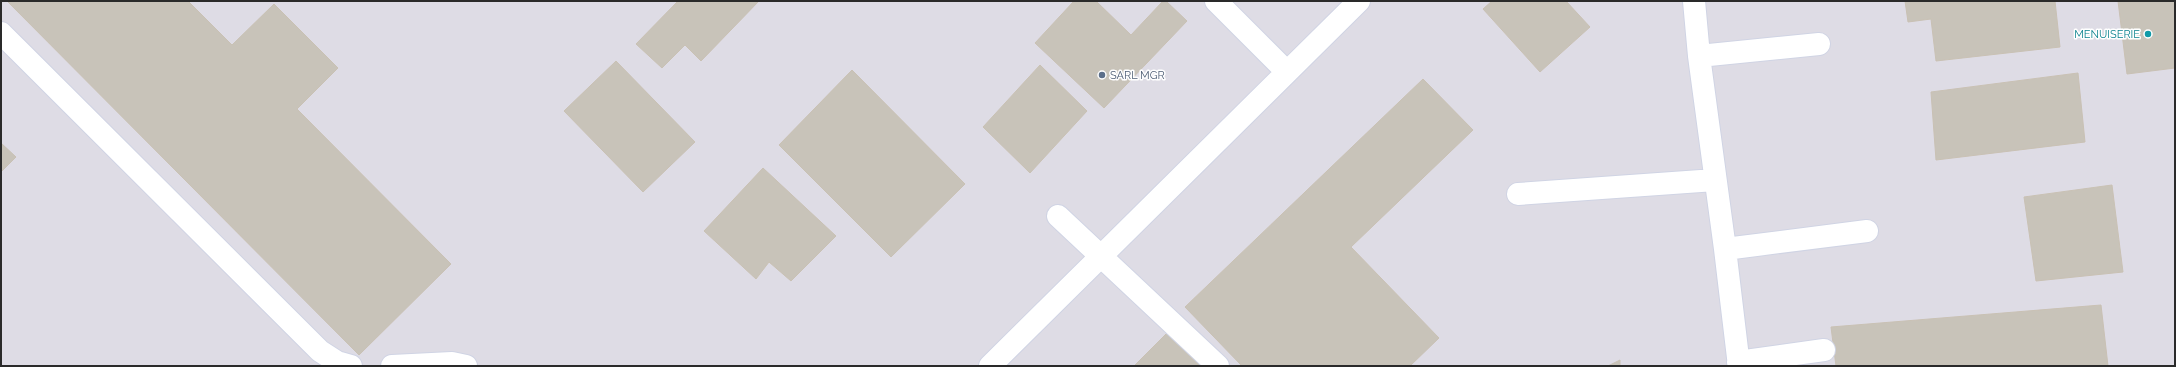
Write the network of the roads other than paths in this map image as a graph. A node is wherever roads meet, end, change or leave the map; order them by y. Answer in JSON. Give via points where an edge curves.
{"nodes":[{"id":1,"x":1216,"y":1,"type":"edge"},
{"id":2,"x":1359,"y":1,"type":"edge"},
{"id":3,"x":1694,"y":1,"type":"edge"},
{"id":4,"x":1,"y":33,"type":"edge"},
{"id":5,"x":1819,"y":44,"type":"dead end"},
{"id":6,"x":1699,"y":56,"type":"junction"},
{"id":7,"x":1288,"y":72,"type":"junction"},
{"id":8,"x":1715,"y":180,"type":"junction"},
{"id":9,"x":1518,"y":194,"type":"dead end"},
{"id":10,"x":1058,"y":216,"type":"dead end"},
{"id":11,"x":1867,"y":231,"type":"dead end"},
{"id":12,"x":1725,"y":249,"type":"junction"},
{"id":13,"x":1101,"y":256,"type":"junction"},
{"id":14,"x":1824,"y":350,"type":"dead end"},
{"id":15,"x":1739,"y":364,"type":"edge"},
{"id":16,"x":351,"y":366,"type":"edge"},
{"id":17,"x":392,"y":366,"type":"edge"},
{"id":18,"x":466,"y":366,"type":"edge"},
{"id":19,"x":990,"y":366,"type":"edge"},
{"id":20,"x":1218,"y":366,"type":"edge"}],
"edges":[{"from":1,"to":7,"type":"street"},
{"from":2,"to":7,"type":"street"},
{"from":3,"to":6,"type":"street"},
{"from":4,"to":16,"type":"street","via":[[320,351],[337,362]]},
{"from":5,"to":6,"type":"street"},
{"from":6,"to":8,"type":"street"},
{"from":7,"to":13,"type":"street"},
{"from":8,"to":9,"type":"street"},
{"from":8,"to":12,"type":"street"},
{"from":10,"to":13,"type":"street"},
{"from":11,"to":12,"type":"street"},
{"from":12,"to":15,"type":"street"},
{"from":13,"to":19,"type":"street"},
{"from":13,"to":20,"type":"street"},
{"from":14,"to":15,"type":"street"},
{"from":17,"to":18,"type":"street","via":[[452,363]]}]}
